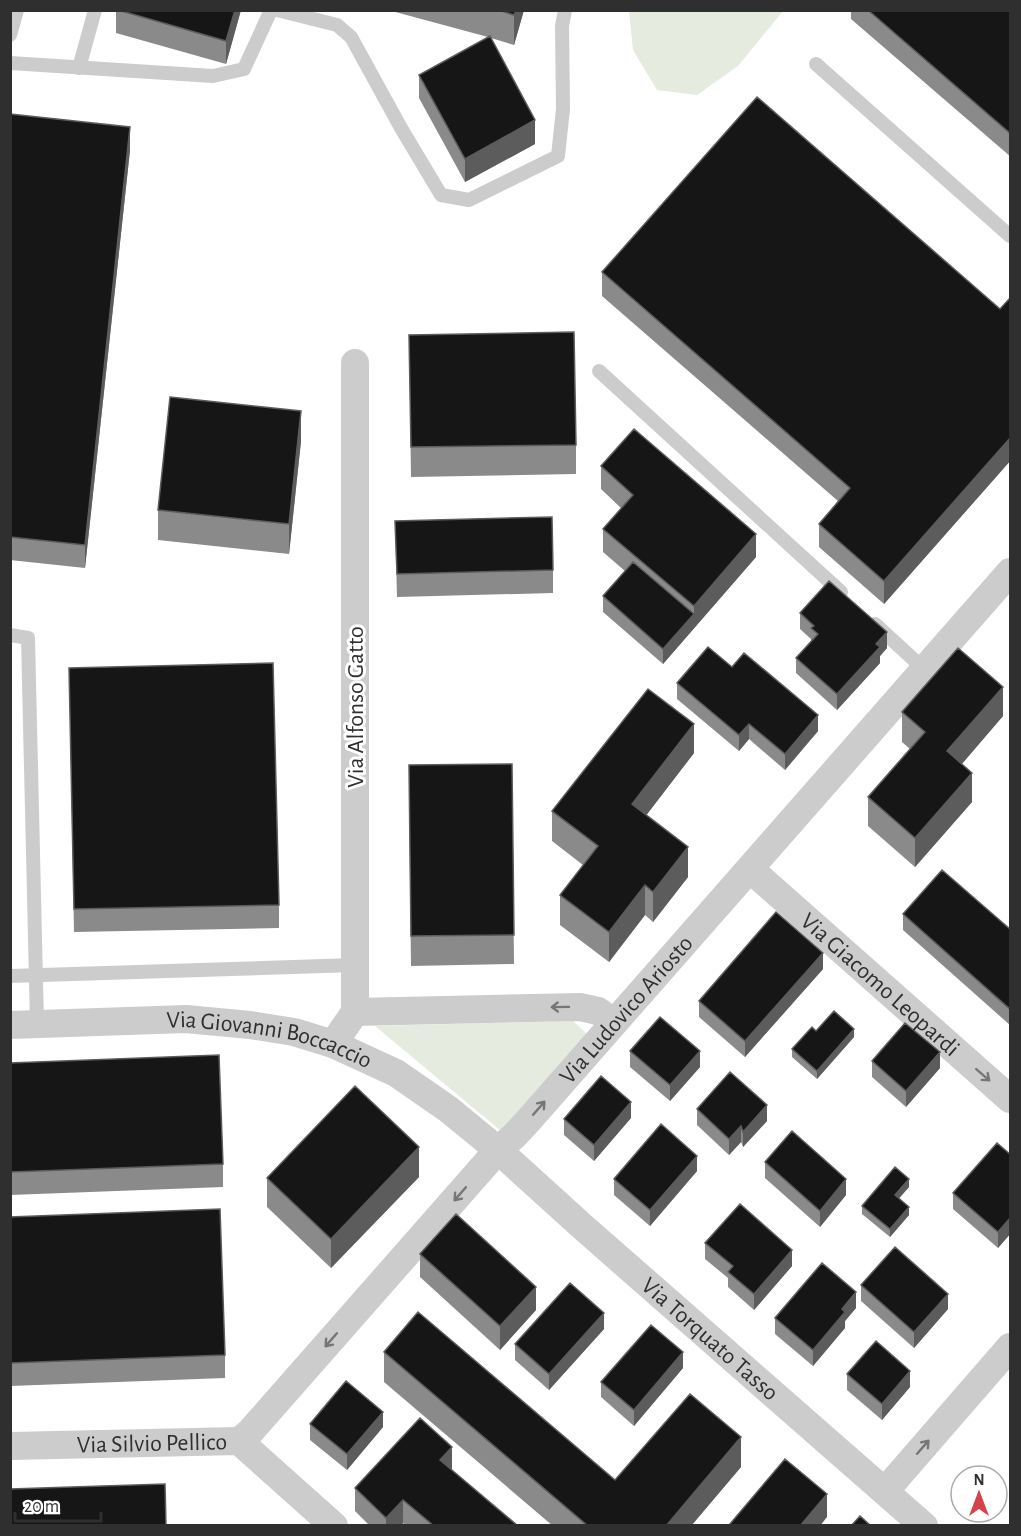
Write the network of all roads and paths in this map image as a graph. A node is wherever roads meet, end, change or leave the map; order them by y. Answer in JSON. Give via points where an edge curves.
{"nodes":[{"id":1,"x":17,"y":10,"type":"edge"},
{"id":2,"x":95,"y":10,"type":"edge"},
{"id":3,"x":271,"y":10,"type":"edge"},
{"id":4,"x":277,"y":10,"type":"edge"},
{"id":5,"x":565,"y":10,"type":"edge"},
{"id":6,"x":10,"y":35,"type":"edge"},
{"id":7,"x":10,"y":63,"type":"edge"},
{"id":8,"x":816,"y":64,"type":"dead end"},
{"id":9,"x":79,"y":68,"type":"junction"},
{"id":10,"x":1011,"y":236,"type":"edge"},
{"id":11,"x":355,"y":363,"type":"dead end"},
{"id":12,"x":599,"y":371,"type":"dead end"},
{"id":13,"x":1011,"y":573,"type":"edge"},
{"id":14,"x":10,"y":635,"type":"edge"},
{"id":15,"x":925,"y":670,"type":"junction"},
{"id":16,"x":750,"y":869,"type":"junction"},
{"id":17,"x":355,"y":965,"type":"junction"},
{"id":18,"x":34,"y":975,"type":"junction"},
{"id":19,"x":10,"y":976,"type":"edge"},
{"id":20,"x":355,"y":1012,"type":"junction"},
{"id":21,"x":614,"y":1022,"type":"junction"},
{"id":22,"x":24,"y":1025,"type":"edge"},
{"id":23,"x":333,"y":1044,"type":"junction"},
{"id":24,"x":1011,"y":1099,"type":"edge"},
{"id":25,"x":498,"y":1150,"type":"junction"},
{"id":26,"x":1011,"y":1347,"type":"edge"},
{"id":27,"x":239,"y":1441,"type":"junction"},
{"id":28,"x":10,"y":1446,"type":"edge"},
{"id":29,"x":885,"y":1491,"type":"junction"},
{"id":30,"x":334,"y":1526,"type":"edge"},
{"id":31,"x":924,"y":1526,"type":"edge"}],
"edges":[{"from":1,"to":6,"type":"lane"},
{"from":2,"to":9,"type":"lane"},
{"from":3,"to":9,"type":"lane","via":[[244,69],[213,76]]},
{"from":4,"to":5,"type":"lane","via":[[337,25],[351,36],[441,195],[469,200],[558,156]]},
{"from":7,"to":9,"type":"lane"},
{"from":8,"to":10,"type":"lane"},
{"from":11,"to":17,"type":"street","name":"Via Alfonso Gatto"},
{"from":12,"to":15,"type":"lane"},
{"from":13,"to":15,"type":"street","name":"Via Ludovico Ariosto"},
{"from":14,"to":18,"type":"lane","via":[[28,638]]},
{"from":15,"to":16,"type":"street","name":"Via Ludovico Ariosto"},
{"from":16,"to":21,"type":"street","name":"Via Ludovico Ariosto"},
{"from":16,"to":24,"type":"street","name":"Via Giacomo Leopardi","one_way":true},
{"from":17,"to":18,"type":"lane"},
{"from":17,"to":20,"type":"street","name":"Via Alfonso Gatto"},
{"from":18,"to":19,"type":"lane"},
{"from":18,"to":22,"type":"lane"},
{"from":21,"to":20,"type":"street","name":"Via Giovanni Boccaccio","one_way":true,"via":[[598,1011],[580,1006]]},
{"from":20,"to":23,"type":"street"},
{"from":25,"to":21,"type":"street","name":"Via Ludovico Ariosto","one_way":true},
{"from":22,"to":23,"type":"street","name":"Via Giovanni Boccaccio","via":[[186,1019],[294,1032]]},
{"from":23,"to":25,"type":"street","name":"Via Giovanni Boccaccio","via":[[396,1073]]},
{"from":25,"to":27,"type":"street","name":"Via Ludovico Ariosto","one_way":true},
{"from":25,"to":29,"type":"street","name":"Via Torquato Tasso"},
{"from":29,"to":26,"type":"street","one_way":true},
{"from":27,"to":28,"type":"street","name":"Via Silvio Pellico"},
{"from":27,"to":30,"type":"street","name":"Via Silvio Pellico"},
{"from":29,"to":31,"type":"street","name":"Via Torquato Tasso"}]}
